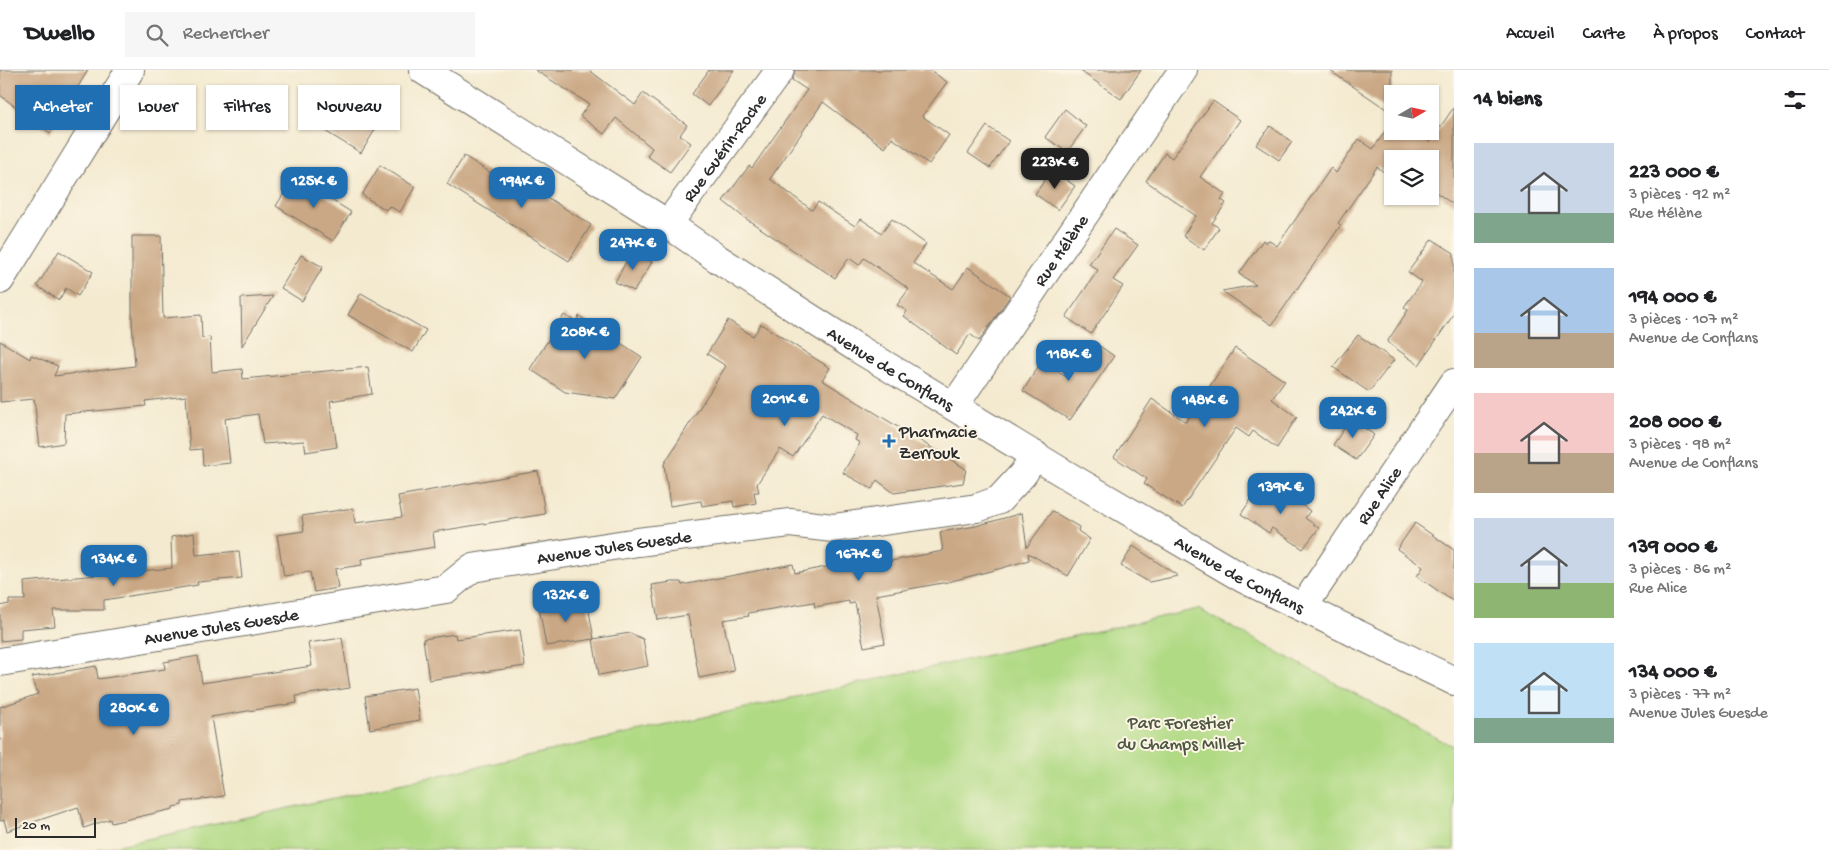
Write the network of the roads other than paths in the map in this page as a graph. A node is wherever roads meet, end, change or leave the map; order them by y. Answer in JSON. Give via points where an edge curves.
{"nodes":[{"id":1,"x":130,"y":70,"type":"edge"},
{"id":2,"x":423,"y":70,"type":"edge"},
{"id":3,"x":780,"y":70,"type":"edge"},
{"id":4,"x":1183,"y":70,"type":"edge"},
{"id":5,"x":668,"y":224,"type":"junction"},
{"id":6,"x":0,"y":280,"type":"edge"},
{"id":7,"x":1454,"y":383,"type":"edge"},
{"id":8,"x":954,"y":406,"type":"junction"},
{"id":9,"x":1035,"y":455,"type":"junction"},
{"id":10,"x":1303,"y":608,"type":"junction"},
{"id":11,"x":0,"y":662,"type":"edge"},
{"id":12,"x":1454,"y":681,"type":"edge"}],
"edges":[{"from":1,"to":6,"type":"street"},
{"from":2,"to":5,"type":"street","name":"Avenue de Conflans"},
{"from":3,"to":5,"type":"street","name":"Rue Guérin-Roche"},
{"from":4,"to":8,"type":"street","name":"Rue Hélène"},
{"from":5,"to":8,"type":"street","name":"Avenue de Conflans","via":[[718,260]]},
{"from":7,"to":10,"type":"street","name":"Rue Alice"},
{"from":8,"to":9,"type":"street","name":"Avenue de Conflans"},
{"from":9,"to":10,"type":"street","name":"Avenue de Conflans","via":[[1244,578]]},
{"from":9,"to":11,"type":"street","name":"Avenue Jules Guesde","via":[[999,500],[977,508],[833,528],[790,523],[472,568],[446,589]]},
{"from":10,"to":12,"type":"street","name":"Avenue de Conflans"}]}
